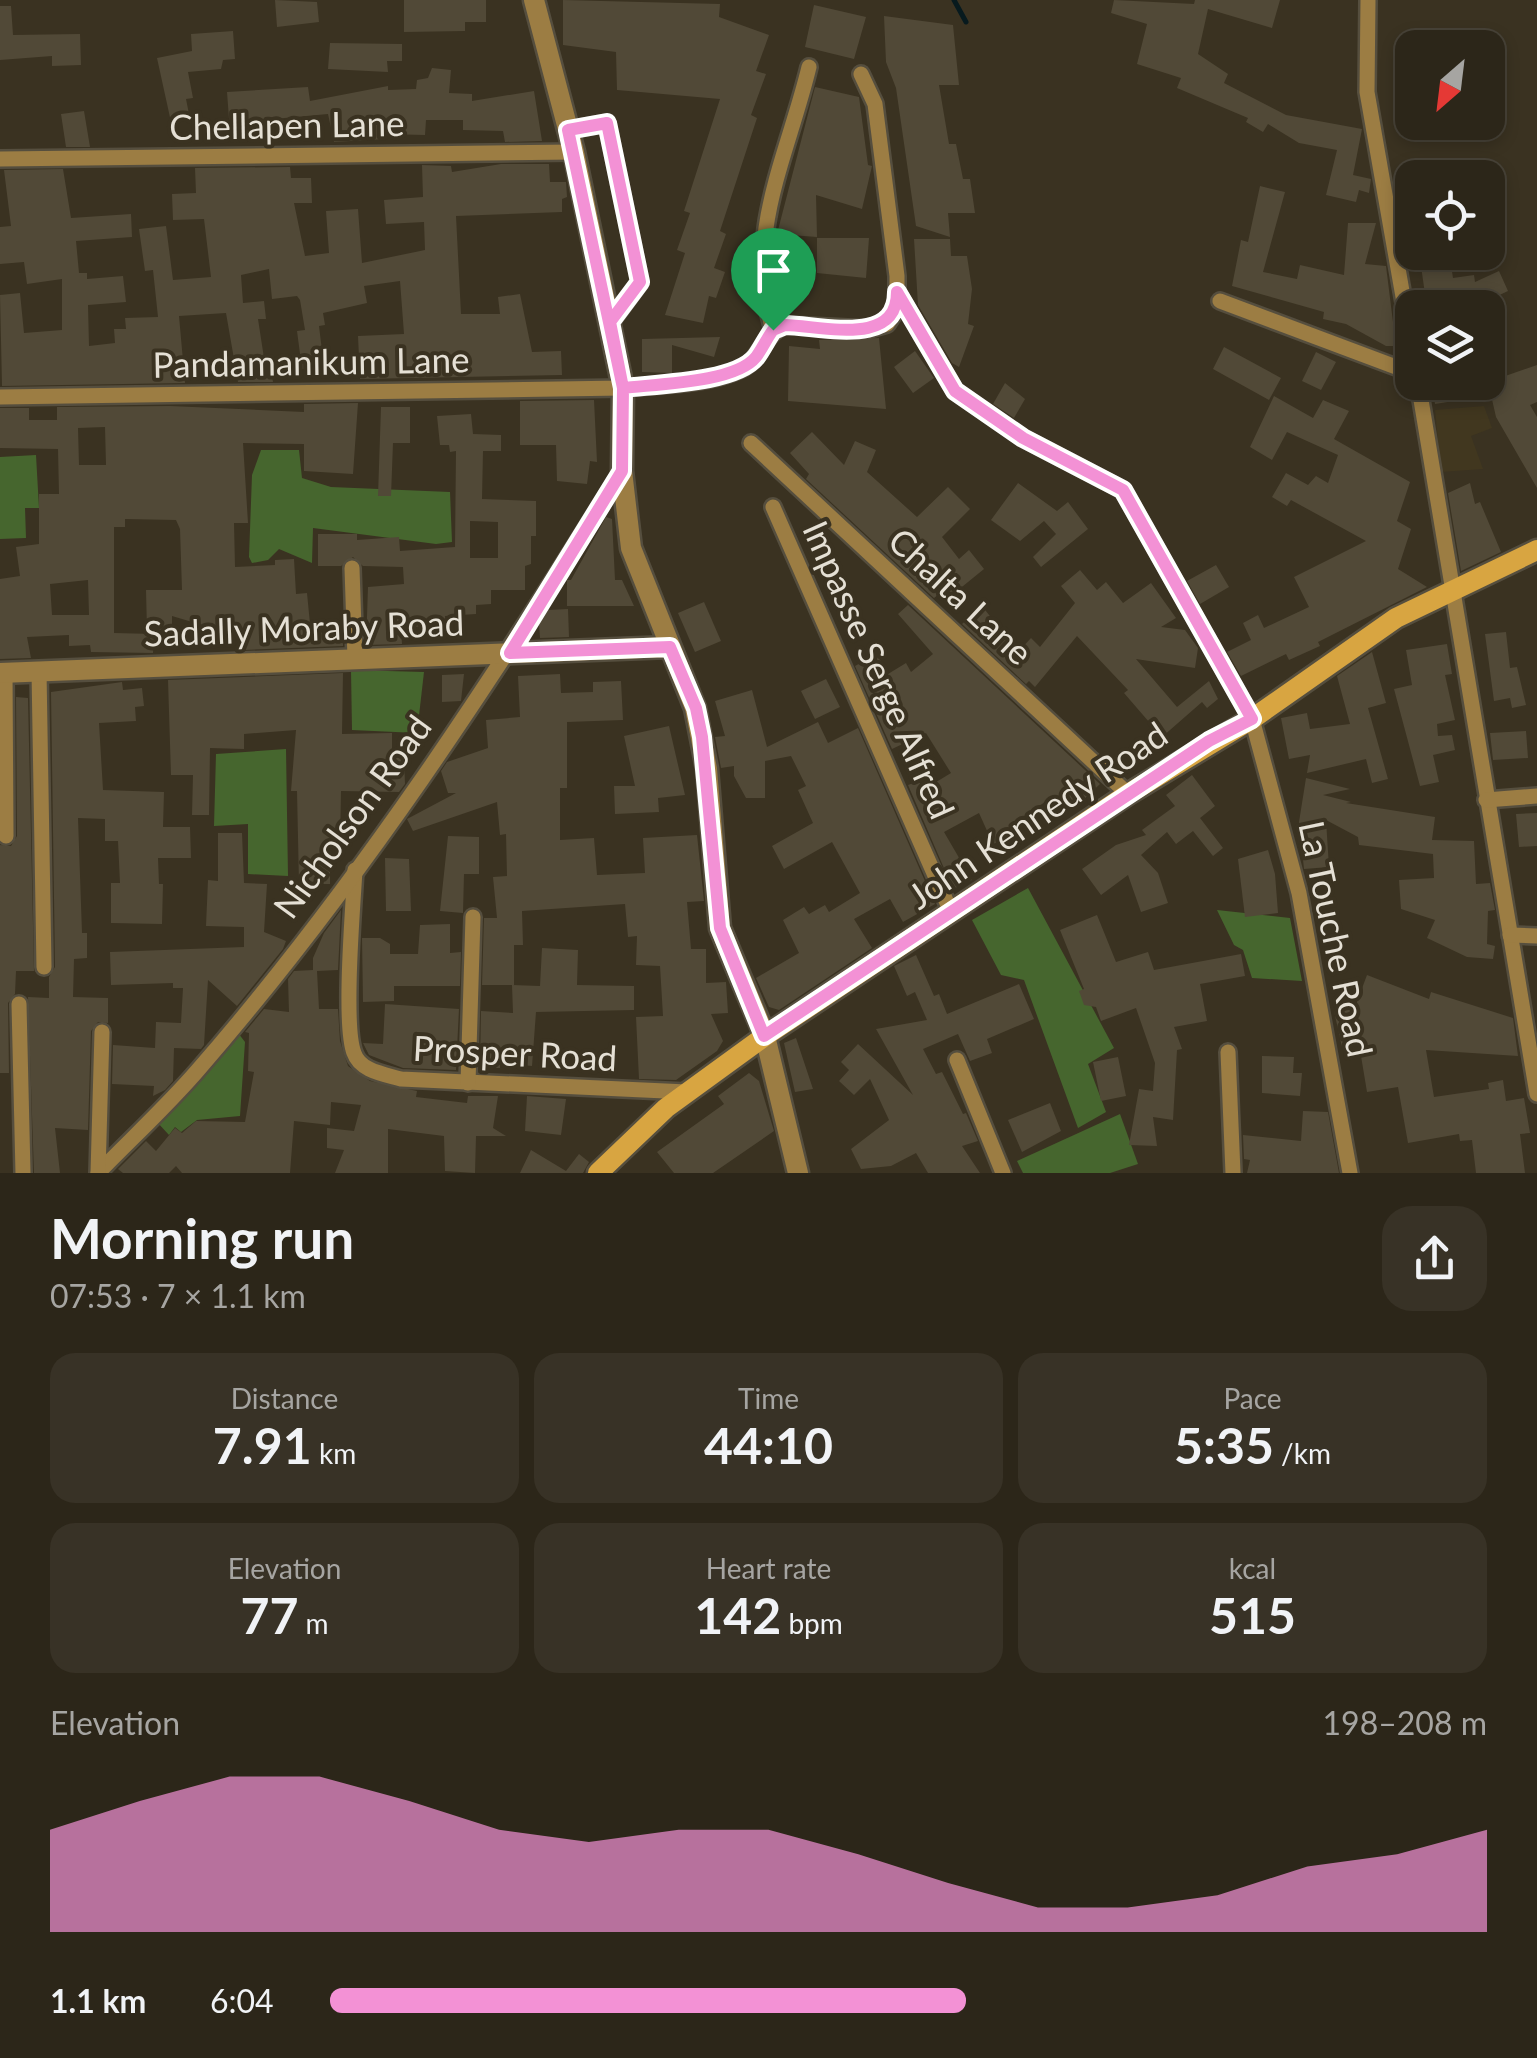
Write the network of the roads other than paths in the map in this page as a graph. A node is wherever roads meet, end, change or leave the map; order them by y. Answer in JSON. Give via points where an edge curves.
{"nodes":[{"id":1,"x":534,"y":0,"type":"edge"},
{"id":2,"x":1368,"y":0,"type":"edge"},
{"id":3,"x":810,"y":68,"type":"dead end"},
{"id":4,"x":861,"y":74,"type":"dead end"},
{"id":5,"x":568,"y":130,"type":"junction"},
{"id":6,"x":574,"y":152,"type":"junction"},
{"id":7,"x":0,"y":159,"type":"edge"},
{"id":8,"x":1402,"y":290,"type":"edge"},
{"id":9,"x":897,"y":292,"type":"junction"},
{"id":10,"x":1220,"y":301,"type":"dead end"},
{"id":11,"x":897,"y":309,"type":"junction"},
{"id":12,"x":610,"y":322,"type":"junction"},
{"id":13,"x":773,"y":330,"type":"junction"},
{"id":14,"x":1395,"y":367,"type":"edge"},
{"id":15,"x":623,"y":388,"type":"junction"},
{"id":16,"x":0,"y":398,"type":"edge"},
{"id":17,"x":1421,"y":400,"type":"edge"},
{"id":18,"x":751,"y":443,"type":"dead end"},
{"id":19,"x":622,"y":471,"type":"junction"},
{"id":20,"x":1123,"y":490,"type":"junction"},
{"id":21,"x":774,"y":507,"type":"dead end"},
{"id":22,"x":1537,"y":550,"type":"edge"},
{"id":23,"x":352,"y":568,"type":"dead end"},
{"id":24,"x":1450,"y":589,"type":"junction"},
{"id":25,"x":670,"y":647,"type":"junction"},
{"id":26,"x":510,"y":653,"type":"junction"},
{"id":27,"x":355,"y":659,"type":"junction"},
{"id":28,"x":39,"y":671,"type":"junction"},
{"id":29,"x":2,"y":673,"type":"edge"},
{"id":30,"x":1252,"y":719,"type":"junction"},
{"id":31,"x":1128,"y":794,"type":"junction"},
{"id":32,"x":1537,"y":796,"type":"edge"},
{"id":33,"x":1486,"y":800,"type":"junction"},
{"id":34,"x":6,"y":836,"type":"dead end"},
{"id":35,"x":355,"y":868,"type":"junction"},
{"id":36,"x":951,"y":912,"type":"junction"},
{"id":37,"x":473,"y":918,"type":"dead end"},
{"id":38,"x":1510,"y":935,"type":"junction"},
{"id":39,"x":1537,"y":936,"type":"edge"},
{"id":40,"x":44,"y":967,"type":"dead end"},
{"id":41,"x":1517,"y":974,"type":"junction"},
{"id":42,"x":1537,"y":974,"type":"edge"},
{"id":43,"x":19,"y":1004,"type":"dead end"},
{"id":44,"x":102,"y":1032,"type":"dead end"},
{"id":45,"x":764,"y":1036,"type":"junction"},
{"id":46,"x":1228,"y":1052,"type":"dead end"},
{"id":47,"x":957,"y":1060,"type":"dead end"},
{"id":48,"x":468,"y":1083,"type":"junction"},
{"id":49,"x":687,"y":1092,"type":"junction"},
{"id":50,"x":1537,"y":1094,"type":"edge"},
{"id":51,"x":24,"y":1173,"type":"edge"},
{"id":52,"x":98,"y":1173,"type":"edge"},
{"id":53,"x":598,"y":1173,"type":"edge"},
{"id":54,"x":798,"y":1173,"type":"edge"},
{"id":55,"x":1003,"y":1173,"type":"edge"},
{"id":56,"x":1233,"y":1173,"type":"edge"},
{"id":57,"x":1350,"y":1173,"type":"edge"}],
"edges":[{"from":1,"to":5,"type":"street"},
{"from":2,"to":8,"type":"street","via":[[1366,92]]},
{"from":3,"to":13,"type":"street","via":[[762,243],[762,293]]},
{"from":4,"to":9,"type":"street","via":[[875,104]]},
{"from":5,"to":6,"type":"street"},
{"from":5,"to":12,"type":"street","via":[[607,123],[640,282]]},
{"from":6,"to":7,"type":"street","name":"Chellapen Lane"},
{"from":6,"to":12,"type":"street"},
{"from":9,"to":11,"type":"street"},
{"from":9,"to":20,"type":"street","via":[[955,391],[1023,438]]},
{"from":10,"to":14,"type":"street"},
{"from":11,"to":13,"type":"street","via":[[887,324],[868,329]]},
{"from":11,"to":20,"type":"street","via":[[949,396],[969,415],[1091,485]]},
{"from":12,"to":15,"type":"street"},
{"from":13,"to":15,"type":"street","name":"Pandamanikum Lane","via":[[742,368]]},
{"from":15,"to":16,"type":"street","name":"Pandamanikum Lane"},
{"from":15,"to":19,"type":"street"},
{"from":17,"to":24,"type":"street"},
{"from":18,"to":31,"type":"street","name":"Chalta Lane"},
{"from":19,"to":25,"type":"street","via":[[631,548]]},
{"from":19,"to":26,"type":"street","name":"Nicholson Road"},
{"from":20,"to":30,"type":"street","name":"La Touche Road"},
{"from":21,"to":36,"type":"street","name":"Impasse Serge Alfred"},
{"from":22,"to":24,"type":"main road","name":"John Kennedy Road"},
{"from":23,"to":27,"type":"street"},
{"from":24,"to":30,"type":"main road","name":"John Kennedy Road","via":[[1396,618]]},
{"from":24,"to":33,"type":"street"},
{"from":25,"to":26,"type":"street","name":"Sadally Moraby Road"},
{"from":25,"to":45,"type":"street","via":[[702,737],[720,928]]},
{"from":26,"to":27,"type":"street","name":"Sadally Moraby Road"},
{"from":26,"to":35,"type":"street","name":"Nicholson Road"},
{"from":27,"to":28,"type":"street","name":"Sadally Moraby Road"},
{"from":28,"to":29,"type":"street","name":"Sadally Moraby Road"},
{"from":28,"to":40,"type":"street"},
{"from":29,"to":34,"type":"street"},
{"from":30,"to":31,"type":"main road","name":"John Kennedy Road"},
{"from":30,"to":57,"type":"street","name":"La Touche Road","via":[[1299,893]]},
{"from":31,"to":36,"type":"main road","name":"John Kennedy Road"},
{"from":32,"to":33,"type":"street"},
{"from":33,"to":38,"type":"street"},
{"from":35,"to":48,"type":"street","name":"Prosper Road","via":[[354,1054],[367,1068],[400,1079]]},
{"from":35,"to":52,"type":"street","name":"Nicholson Road","via":[[198,1070]]},
{"from":36,"to":45,"type":"main road","name":"John Kennedy Road"},
{"from":37,"to":48,"type":"street"},
{"from":38,"to":39,"type":"street"},
{"from":38,"to":41,"type":"street"},
{"from":41,"to":42,"type":"street"},
{"from":41,"to":50,"type":"street"},
{"from":43,"to":51,"type":"street"},
{"from":44,"to":52,"type":"street"},
{"from":45,"to":49,"type":"main road","name":"John Kennedy Road"},
{"from":45,"to":54,"type":"street"},
{"from":46,"to":56,"type":"street"},
{"from":47,"to":55,"type":"street"},
{"from":48,"to":49,"type":"street","name":"Prosper Road"},
{"from":49,"to":53,"type":"main road","name":"John Kennedy Road"}]}
